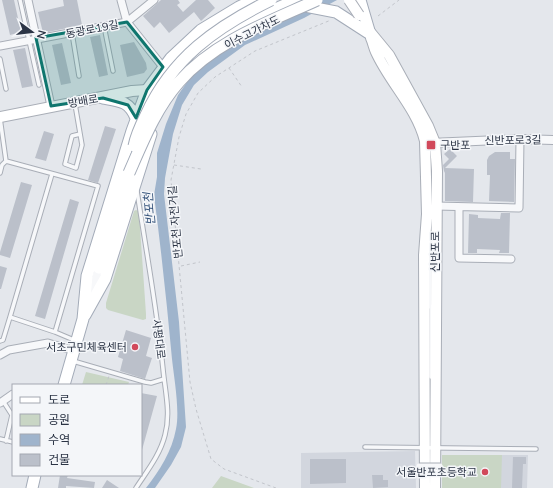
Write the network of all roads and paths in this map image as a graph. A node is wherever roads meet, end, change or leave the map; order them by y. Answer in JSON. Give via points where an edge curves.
{"nodes":[{"id":1,"x":20,"y":0,"type":"edge"},
{"id":2,"x":28,"y":0,"type":"edge"},
{"id":3,"x":121,"y":0,"type":"edge"},
{"id":4,"x":154,"y":0,"type":"edge"},
{"id":5,"x":254,"y":0,"type":"edge"},
{"id":6,"x":270,"y":0,"type":"edge"},
{"id":7,"x":349,"y":0,"type":"edge"},
{"id":8,"x":360,"y":0,"type":"edge"},
{"id":9,"x":368,"y":0,"type":"edge"},
{"id":10,"x":399,"y":0,"type":"edge"},
{"id":11,"x":292,"y":2,"type":"edge"},
{"id":12,"x":313,"y":3,"type":"edge"},
{"id":13,"x":239,"y":4,"type":"edge"},
{"id":14,"x":335,"y":16,"type":"junction"},
{"id":15,"x":378,"y":16,"type":"dead end"},
{"id":16,"x":127,"y":22,"type":"junction"},
{"id":17,"x":104,"y":26,"type":"junction"},
{"id":18,"x":72,"y":33,"type":"junction"},
{"id":19,"x":370,"y":34,"type":"junction"},
{"id":20,"x":33,"y":39,"type":"junction"},
{"id":21,"x":0,"y":46,"type":"edge"},
{"id":22,"x":0,"y":59,"type":"edge"},
{"id":23,"x":163,"y":67,"type":"junction"},
{"id":24,"x":229,"y":68,"type":"junction"},
{"id":25,"x":113,"y":71,"type":"dead end"},
{"id":26,"x":79,"y":76,"type":"dead end"},
{"id":27,"x":39,"y":85,"type":"dead end"},
{"id":28,"x":242,"y":87,"type":"dead end"},
{"id":29,"x":6,"y":89,"type":"dead end"},
{"id":30,"x":148,"y":91,"type":"junction"},
{"id":31,"x":167,"y":95,"type":"junction"},
{"id":32,"x":103,"y":98,"type":"junction"},
{"id":33,"x":75,"y":103,"type":"junction"},
{"id":34,"x":51,"y":106,"type":"junction"},
{"id":35,"x":0,"y":117,"type":"edge"},
{"id":36,"x":136,"y":118,"type":"junction"},
{"id":37,"x":132,"y":131,"type":"junction"},
{"id":38,"x":80,"y":134,"type":"junction"},
{"id":39,"x":148,"y":134,"type":"junction"},
{"id":40,"x":520,"y":139,"type":"junction"},
{"id":41,"x":553,"y":140,"type":"edge"},
{"id":42,"x":430,"y":143,"type":"junction"},
{"id":43,"x":147,"y":146,"type":"junction"},
{"id":44,"x":6,"y":161,"type":"junction"},
{"id":45,"x":174,"y":164,"type":"junction"},
{"id":46,"x":201,"y":169,"type":"dead end"},
{"id":47,"x":129,"y":172,"type":"junction"},
{"id":48,"x":0,"y":173,"type":"edge"},
{"id":49,"x":52,"y":174,"type":"junction"},
{"id":50,"x":136,"y":182,"type":"junction"},
{"id":51,"x":459,"y":207,"type":"junction"},
{"id":52,"x":433,"y":210,"type":"junction"},
{"id":53,"x":511,"y":258,"type":"dead end"},
{"id":54,"x":200,"y":262,"type":"dead end"},
{"id":55,"x":180,"y":266,"type":"junction"},
{"id":56,"x":98,"y":268,"type":"joint"},
{"id":57,"x":10,"y":317,"type":"junction"},
{"id":58,"x":83,"y":319,"type":"junction"},
{"id":59,"x":55,"y":332,"type":"junction"},
{"id":60,"x":0,"y":341,"type":"edge"},
{"id":61,"x":429,"y":345,"type":"junction"},
{"id":62,"x":74,"y":351,"type":"junction"},
{"id":63,"x":435,"y":354,"type":"junction"},
{"id":64,"x":0,"y":355,"type":"edge"},
{"id":65,"x":425,"y":361,"type":"junction"},
{"id":66,"x":110,"y":372,"type":"junction"},
{"id":67,"x":431,"y":376,"type":"junction"},
{"id":68,"x":164,"y":379,"type":"junction"},
{"id":69,"x":64,"y":384,"type":"edge"},
{"id":70,"x":106,"y":384,"type":"edge"},
{"id":71,"x":431,"y":384,"type":"dead end"},
{"id":72,"x":12,"y":395,"type":"edge"},
{"id":73,"x":431,"y":400,"type":"dead end"},
{"id":74,"x":1,"y":402,"type":"edge"},
{"id":75,"x":0,"y":439,"type":"edge"},
{"id":76,"x":6,"y":441,"type":"junction"},
{"id":77,"x":12,"y":442,"type":"edge"},
{"id":78,"x":365,"y":447,"type":"dead end"},
{"id":79,"x":430,"y":448,"type":"junction"},
{"id":80,"x":536,"y":449,"type":"dead end"},
{"id":81,"x":419,"y":466,"type":"dead end"},
{"id":82,"x":440,"y":466,"type":"dead end"},
{"id":83,"x":35,"y":476,"type":"edge"},
{"id":84,"x":32,"y":488,"type":"edge"},
{"id":85,"x":136,"y":488,"type":"edge"},
{"id":86,"x":276,"y":488,"type":"edge"},
{"id":87,"x":425,"y":488,"type":"edge"},
{"id":88,"x":430,"y":488,"type":"edge"},
{"id":89,"x":435,"y":488,"type":"edge"}],
"edges":[{"from":1,"to":20,"type":"lane"},
{"from":2,"to":20,"type":"street"},
{"from":3,"to":16,"type":"street"},
{"from":4,"to":16,"type":"street","name":"동광로19길"},
{"from":5,"to":13,"type":"main road","name":"사평대로"},
{"from":6,"to":47,"type":"main road","name":"이수고가차도","bridge":true,"via":[[243,14],[201,42],[174,70],[162,86],[140,128],[134,143]]},
{"from":7,"to":19,"type":"main road","name":"신반포로","bridge":true},
{"from":8,"to":19,"type":"main road"},
{"from":9,"to":19,"type":"main road"},
{"from":10,"to":15,"type":"path"},
{"from":11,"to":12,"type":"main road"},
{"from":11,"to":31,"type":"main road","name":"사평대로","via":[[241,24],[198,53],[176,76]]},
{"from":12,"to":14,"type":"main road"},
{"from":12,"to":47,"type":"main road","name":"이수고가차도","bridge":true,"via":[[239,36],[203,59],[179,82],[157,113]]},
{"from":13,"to":23,"type":"main road","name":"사평대로","via":[[201,30]]},
{"from":14,"to":19,"type":"main road"},
{"from":14,"to":24,"type":"path","name":"반포천 자전거길","via":[[255,51]]},
{"from":16,"to":17,"type":"street","name":"동광로19길"},
{"from":16,"to":23,"type":"street"},
{"from":17,"to":18,"type":"street","name":"동광로19길"},
{"from":17,"to":25,"type":"lane"},
{"from":18,"to":20,"type":"street","name":"동광로19길"},
{"from":18,"to":26,"type":"lane"},
{"from":19,"to":42,"type":"main road","name":"신반포로","via":[[376,52]]},
{"from":20,"to":21,"type":"street","name":"동광로19길"},
{"from":20,"to":27,"type":"lane"},
{"from":20,"to":34,"type":"street"},
{"from":22,"to":29,"type":"lane"},
{"from":23,"to":30,"type":"main road","name":"사평대로"},
{"from":24,"to":28,"type":"path"},
{"from":24,"to":45,"type":"path","name":"반포천 자전거길","via":[[215,76],[198,93],[186,114]]},
{"from":30,"to":31,"type":"main road","name":"방배로"},
{"from":30,"to":32,"type":"main road","name":"방배로","via":[[132,91]]},
{"from":30,"to":36,"type":"main road","name":"사평대로"},
{"from":30,"to":39,"type":"main road","via":[[152,105]]},
{"from":31,"to":43,"type":"main road","name":"사평대로"},
{"from":32,"to":33,"type":"main road","name":"방배로"},
{"from":32,"to":36,"type":"main road","via":[[128,105]]},
{"from":33,"to":34,"type":"main road","name":"방배로"},
{"from":33,"to":38,"type":"lane"},
{"from":34,"to":35,"type":"main road","name":"방배로"},
{"from":35,"to":44,"type":"lane"},
{"from":36,"to":37,"type":"main road","name":"사평대로"},
{"from":37,"to":39,"type":"main road","via":[[139,123],[143,123],[146,124]]},
{"from":37,"to":58,"type":"main road","name":"사평대로","via":[[87,276]]},
{"from":38,"to":38,"type":"lane","via":[[82,145],[76,168],[65,164],[72,136]]},
{"from":39,"to":43,"type":"main road"},
{"from":40,"to":41,"type":"street","name":"신반포로3길"},
{"from":40,"to":42,"type":"street","name":"신반포로3길"},
{"from":40,"to":51,"type":"street","via":[[519,208]]},
{"from":42,"to":52,"type":"main road","name":"신반포로"},
{"from":43,"to":50,"type":"main road","name":"사평대로"},
{"from":44,"to":48,"type":"lane"},
{"from":44,"to":49,"type":"lane"},
{"from":45,"to":46,"type":"path"},
{"from":45,"to":55,"type":"path","name":"반포천 자전거길","via":[[171,180]]},
{"from":47,"to":56,"type":"main road","name":"이수고가차도"},
{"from":49,"to":57,"type":"lane"},
{"from":49,"to":59,"type":"lane","via":[[98,186]]},
{"from":50,"to":58,"type":"main road","name":"사평대로","via":[[105,279]]},
{"from":50,"to":68,"type":"lane","name":"사평대로"},
{"from":51,"to":52,"type":"street"},
{"from":51,"to":53,"type":"street","via":[[459,258]]},
{"from":52,"to":61,"type":"lane","via":[[430,236]]},
{"from":52,"to":63,"type":"main road","name":"신반포로"},
{"from":52,"to":65,"type":"main road","name":"신반포로","via":[[424,255]]},
{"from":52,"to":67,"type":"lane"},
{"from":54,"to":55,"type":"path"},
{"from":55,"to":86,"type":"path","name":"반포천 자전거길","via":[[190,382],[211,459],[224,469]]},
{"from":56,"to":58,"type":"street","name":"사평대로"},
{"from":57,"to":59,"type":"lane"},
{"from":57,"to":60,"type":"lane","via":[[4,340]]},
{"from":58,"to":62,"type":"main road","name":"사평대로"},
{"from":59,"to":62,"type":"lane"},
{"from":61,"to":65,"type":"lane"},
{"from":61,"to":79,"type":"lane"},
{"from":62,"to":64,"type":"street","via":[[48,343],[9,350]]},
{"from":62,"to":66,"type":"lane"},
{"from":62,"to":69,"type":"main road","name":"사평대로"},
{"from":63,"to":67,"type":"lane"},
{"from":63,"to":79,"type":"main road","name":"신반포로"},
{"from":65,"to":79,"type":"main road","name":"신반포로"},
{"from":66,"to":68,"type":"lane","via":[[151,383]]},
{"from":66,"to":70,"type":"path"},
{"from":67,"to":71,"type":"lane"},
{"from":68,"to":85,"type":"lane","name":"사평대로","via":[[168,419],[165,435],[159,453]]},
{"from":72,"to":74,"type":"street"},
{"from":73,"to":79,"type":"lane"},
{"from":74,"to":76,"type":"lane","via":[[12,415]]},
{"from":75,"to":76,"type":"lane"},
{"from":76,"to":77,"type":"lane"},
{"from":78,"to":79,"type":"lane"},
{"from":79,"to":80,"type":"lane"},
{"from":79,"to":87,"type":"main road","name":"신반포로"},
{"from":79,"to":88,"type":"lane"},
{"from":79,"to":89,"type":"main road","name":"신반포로"},
{"from":81,"to":82,"type":"street","bridge":true},
{"from":83,"to":84,"type":"main road"}]}
